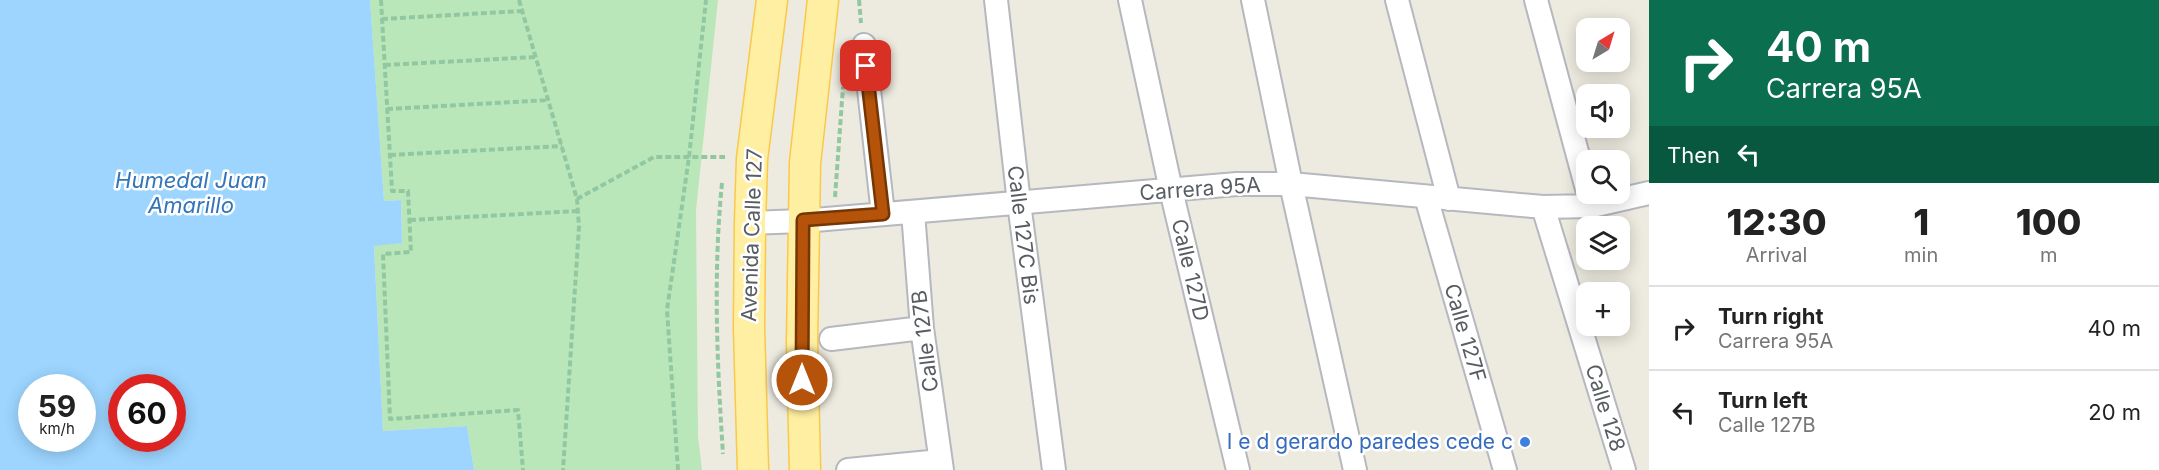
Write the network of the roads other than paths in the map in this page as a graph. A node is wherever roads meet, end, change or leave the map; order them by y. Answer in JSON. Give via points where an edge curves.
{"nodes":[{"id":1,"x":772,"y":0,"type":"edge"},
{"id":2,"x":823,"y":0,"type":"edge"},
{"id":3,"x":996,"y":0,"type":"edge"},
{"id":4,"x":1130,"y":0,"type":"edge"},
{"id":5,"x":1253,"y":0,"type":"edge"},
{"id":6,"x":1397,"y":0,"type":"edge"},
{"id":7,"x":1536,"y":0,"type":"edge"},
{"id":8,"x":864,"y":45,"type":"dead end"},
{"id":9,"x":1577,"y":150,"type":"edge"},
{"id":10,"x":1291,"y":184,"type":"junction"},
{"id":11,"x":1171,"y":190,"type":"junction"},
{"id":12,"x":1649,"y":193,"type":"edge"},
{"id":13,"x":1630,"y":194,"type":"edge"},
{"id":14,"x":1426,"y":197,"type":"junction"},
{"id":15,"x":1449,"y":199,"type":"junction"},
{"id":16,"x":1576,"y":199,"type":"edge"},
{"id":17,"x":1018,"y":203,"type":"junction"},
{"id":18,"x":1543,"y":207,"type":"junction"},
{"id":19,"x":913,"y":212,"type":"junction"},
{"id":20,"x":883,"y":214,"type":"junction"},
{"id":21,"x":803,"y":220,"type":"junction"},
{"id":22,"x":750,"y":223,"type":"junction"},
{"id":23,"x":922,"y":328,"type":"junction"},
{"id":24,"x":831,"y":339,"type":"dead end"},
{"id":25,"x":941,"y":465,"type":"edge"},
{"id":26,"x":753,"y":470,"type":"edge"},
{"id":27,"x":805,"y":470,"type":"edge"},
{"id":28,"x":848,"y":470,"type":"edge"},
{"id":29,"x":1054,"y":470,"type":"edge"},
{"id":30,"x":1238,"y":470,"type":"edge"},
{"id":31,"x":1354,"y":470,"type":"edge"},
{"id":32,"x":1505,"y":470,"type":"edge"},
{"id":33,"x":1624,"y":470,"type":"edge"}],
"edges":[{"from":1,"to":22,"type":"main road","name":"Avenida Calle 127","via":[[752,159]]},
{"from":2,"to":21,"type":"main road","via":[[805,163]]},
{"from":3,"to":17,"type":"street","name":"Calle 127C Bis"},
{"from":4,"to":11,"type":"street","name":"Calle 127D"},
{"from":5,"to":10,"type":"street"},
{"from":6,"to":15,"type":"street"},
{"from":7,"to":9,"type":"street"},
{"from":8,"to":20,"type":"street"},
{"from":10,"to":11,"type":"street","name":"Carrera 95A"},
{"from":10,"to":14,"type":"street","name":"Carrera 95A"},
{"from":10,"to":31,"type":"street"},
{"from":11,"to":17,"type":"street","name":"Carrera 95A"},
{"from":11,"to":30,"type":"street","name":"Calle 127D"},
{"from":12,"to":13,"type":"street","name":"Carrera 95A"},
{"from":14,"to":15,"type":"street","name":"Carrera 95A"},
{"from":14,"to":32,"type":"street","name":"Calle 127F"},
{"from":15,"to":18,"type":"street","name":"Carrera 95A"},
{"from":16,"to":18,"type":"street","name":"Carrera 95A"},
{"from":17,"to":19,"type":"street","name":"Carrera 95A"},
{"from":17,"to":29,"type":"street","name":"Calle 127C Bis"},
{"from":18,"to":33,"type":"street","name":"Calle 128"},
{"from":19,"to":20,"type":"street","name":"Carrera 95A"},
{"from":19,"to":23,"type":"street","name":"Calle 127B"},
{"from":20,"to":21,"type":"street","name":"Carrera 95A"},
{"from":21,"to":22,"type":"street","name":"Carrera 95A"},
{"from":21,"to":27,"type":"main road"},
{"from":22,"to":26,"type":"main road","name":"Avenida Calle 127"},
{"from":23,"to":24,"type":"street"},
{"from":23,"to":25,"type":"street","name":"Calle 127B"},
{"from":25,"to":28,"type":"street"}]}
